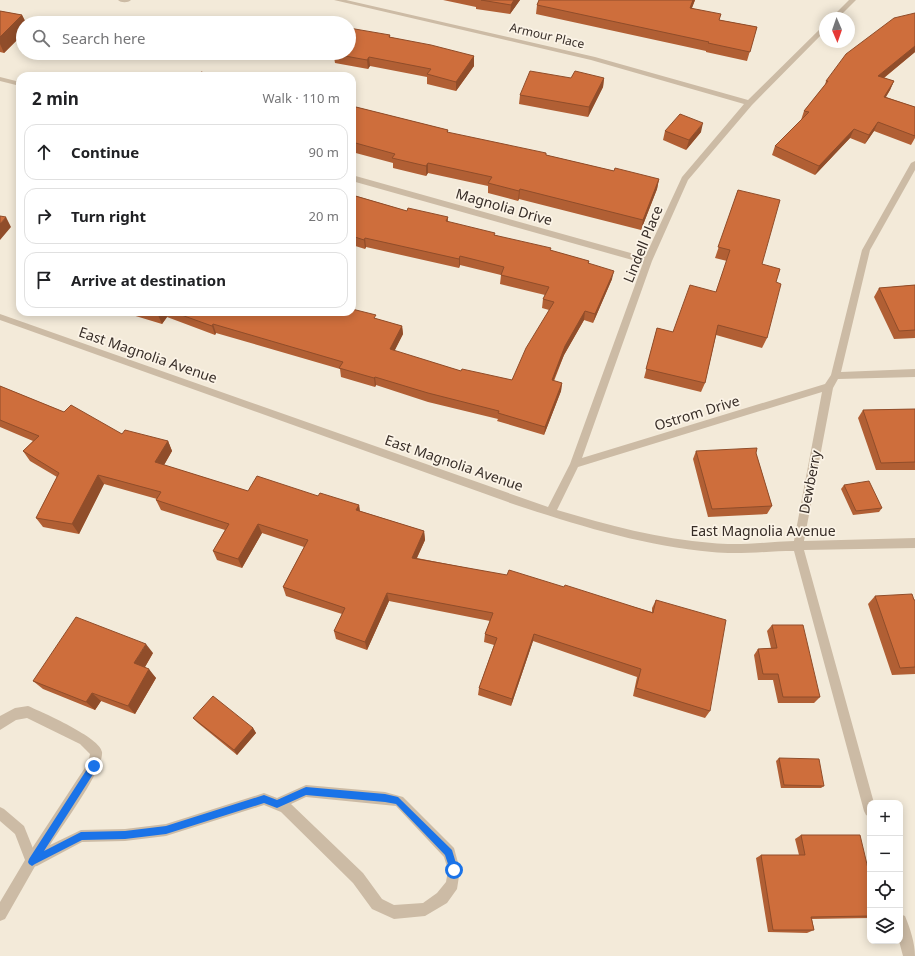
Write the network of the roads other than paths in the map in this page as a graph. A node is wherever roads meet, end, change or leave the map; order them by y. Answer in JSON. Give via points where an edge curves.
{"nodes":[{"id":1,"x":121,"y":0,"type":"edge"},
{"id":2,"x":128,"y":0,"type":"edge"},
{"id":3,"x":338,"y":0,"type":"edge"},
{"id":4,"x":853,"y":0,"type":"edge"},
{"id":5,"x":840,"y":12,"type":"edge"},
{"id":6,"x":819,"y":33,"type":"edge"},
{"id":7,"x":0,"y":79,"type":"edge"},
{"id":8,"x":16,"y":83,"type":"edge"},
{"id":9,"x":749,"y":103,"type":"junction"},
{"id":10,"x":915,"y":163,"type":"edge"},
{"id":11,"x":356,"y":179,"type":"edge"},
{"id":12,"x":648,"y":262,"type":"junction"},
{"id":13,"x":0,"y":317,"type":"edge"},
{"id":14,"x":915,"y":373,"type":"edge"},
{"id":15,"x":835,"y":376,"type":"junction"},
{"id":16,"x":828,"y":387,"type":"junction"},
{"id":17,"x":575,"y":464,"type":"junction"},
{"id":18,"x":551,"y":512,"type":"junction"},
{"id":19,"x":915,"y":543,"type":"edge"},
{"id":20,"x":798,"y":546,"type":"junction"},
{"id":21,"x":0,"y":724,"type":"edge"},
{"id":22,"x":867,"y":800,"type":"edge"},
{"id":23,"x":277,"y":804,"type":"junction"},
{"id":24,"x":0,"y":813,"type":"edge"},
{"id":25,"x":32,"y":862,"type":"junction"},
{"id":26,"x":0,"y":914,"type":"edge"},
{"id":27,"x":903,"y":932,"type":"edge"},
{"id":28,"x":910,"y":956,"type":"edge"}],
"edges":[{"from":1,"to":2,"type":"street"},
{"from":3,"to":9,"type":"street","name":"Armour Place","via":[[593,58]]},
{"from":4,"to":5,"type":"street"},
{"from":6,"to":9,"type":"street","name":"Lindell Place"},
{"from":7,"to":8,"type":"street"},
{"from":9,"to":12,"type":"street","name":"Lindell Place","via":[[685,178]]},
{"from":10,"to":15,"type":"street","name":"Dewberry","via":[[866,250]]},
{"from":11,"to":12,"type":"street","name":"Magnolia Drive"},
{"from":12,"to":17,"type":"street","name":"Lindell Place"},
{"from":13,"to":18,"type":"street","name":"East Magnolia Avenue"},
{"from":14,"to":15,"type":"street"},
{"from":15,"to":16,"type":"street","name":"Dewberry"},
{"from":16,"to":17,"type":"street","name":"Ostrom Drive"},
{"from":16,"to":20,"type":"street","name":"Dewberry"},
{"from":17,"to":18,"type":"street","name":"Lindell Place"},
{"from":18,"to":20,"type":"street","name":"East Magnolia Avenue","via":[[648,539],[682,545],[713,548]]},
{"from":19,"to":20,"type":"street","name":"East Magnolia Avenue"},
{"from":20,"to":22,"type":"street","name":"Dewberry"},
{"from":21,"to":25,"type":"street","via":[[15,714],[28,712],[84,740],[96,752],[94,766]]},
{"from":23,"to":23,"type":"street","via":[[285,807],[358,878],[377,904],[394,912],[425,909],[442,898],[452,884],[454,870],[449,853],[398,801],[306,790]]},
{"from":23,"to":25,"type":"street","via":[[264,799],[166,830],[125,835],[81,836]]},
{"from":24,"to":25,"type":"street","via":[[20,830]]},
{"from":25,"to":26,"type":"street"},
{"from":27,"to":28,"type":"street"}]}
